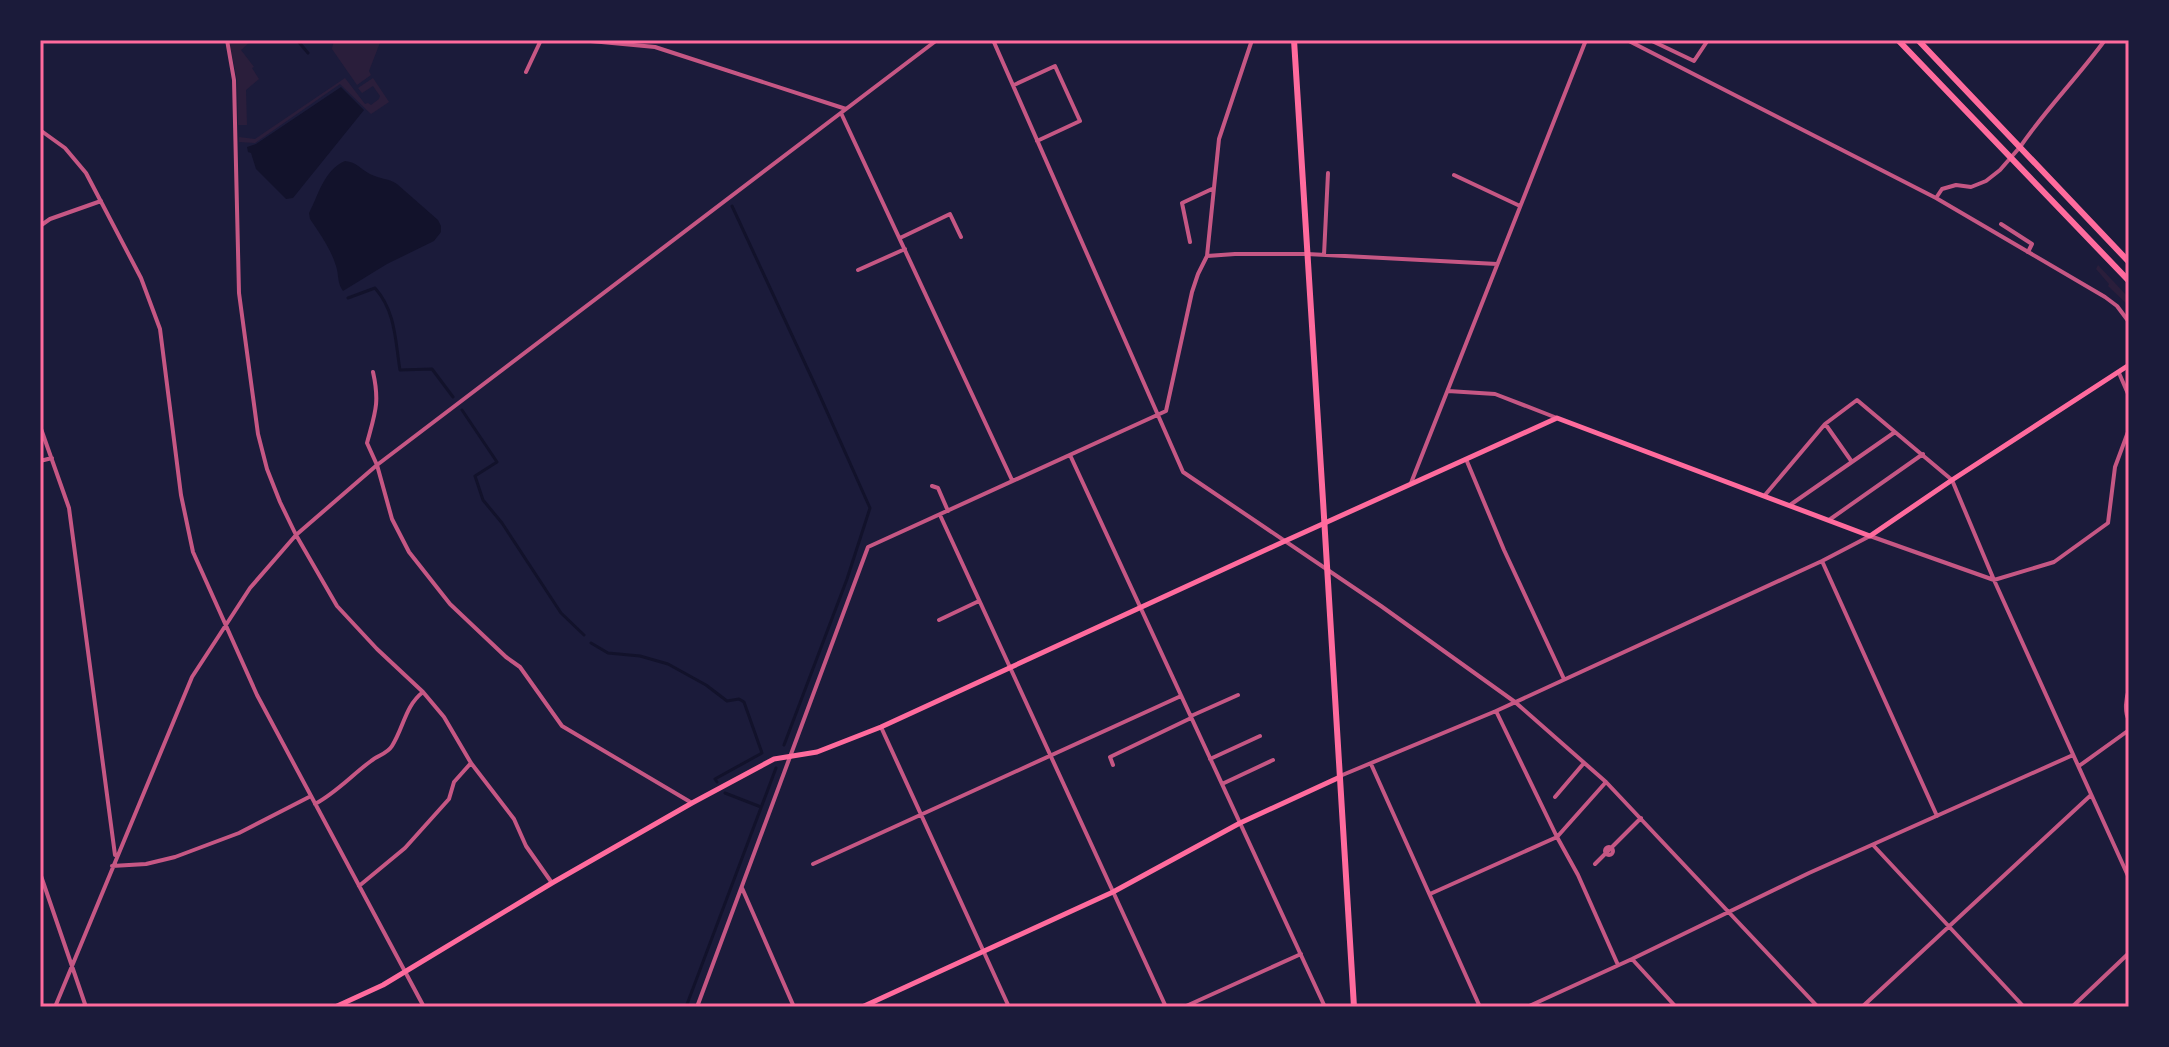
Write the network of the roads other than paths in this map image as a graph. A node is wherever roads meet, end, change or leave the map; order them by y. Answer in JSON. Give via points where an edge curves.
{"nodes":[{"id":1,"x":227,"y":40,"type":"edge"},
{"id":2,"x":541,"y":40,"type":"edge"},
{"id":3,"x":580,"y":40,"type":"edge"},
{"id":4,"x":937,"y":40,"type":"edge"},
{"id":5,"x":993,"y":40,"type":"edge"},
{"id":6,"x":1252,"y":40,"type":"edge"},
{"id":7,"x":1294,"y":40,"type":"edge"},
{"id":8,"x":1586,"y":40,"type":"edge"},
{"id":9,"x":1628,"y":40,"type":"edge"},
{"id":10,"x":1650,"y":40,"type":"edge"},
{"id":11,"x":1708,"y":40,"type":"edge"},
{"id":12,"x":1898,"y":40,"type":"edge"},
{"id":13,"x":1918,"y":40,"type":"edge"},
{"id":14,"x":2105,"y":40,"type":"edge"},
{"id":15,"x":526,"y":72,"type":"dead end"},
{"id":16,"x":1013,"y":85,"type":"junction"},
{"id":17,"x":844,"y":110,"type":"junction"},
{"id":18,"x":40,"y":130,"type":"edge"},
{"id":19,"x":1037,"y":141,"type":"junction"},
{"id":20,"x":2020,"y":147,"type":"junction"},
{"id":21,"x":2011,"y":159,"type":"junction"},
{"id":22,"x":1328,"y":173,"type":"dead end"},
{"id":23,"x":1454,"y":175,"type":"dead end"},
{"id":24,"x":1213,"y":188,"type":"junction"},
{"id":25,"x":1936,"y":198,"type":"junction"},
{"id":26,"x":101,"y":201,"type":"junction"},
{"id":27,"x":1520,"y":206,"type":"junction"},
{"id":28,"x":2001,"y":224,"type":"dead end"},
{"id":29,"x":40,"y":226,"type":"edge"},
{"id":30,"x":961,"y":237,"type":"dead end"},
{"id":31,"x":900,"y":238,"type":"junction"},
{"id":32,"x":1190,"y":242,"type":"dead end"},
{"id":33,"x":905,"y":249,"type":"junction"},
{"id":34,"x":2028,"y":252,"type":"junction"},
{"id":35,"x":1307,"y":254,"type":"junction"},
{"id":36,"x":1324,"y":255,"type":"junction"},
{"id":37,"x":1207,"y":256,"type":"junction"},
{"id":38,"x":2128,"y":258,"type":"edge"},
{"id":39,"x":1497,"y":264,"type":"junction"},
{"id":40,"x":2116,"y":267,"type":"junction"},
{"id":41,"x":858,"y":270,"type":"dead end"},
{"id":42,"x":2129,"y":281,"type":"edge"},
{"id":43,"x":2129,"y":322,"type":"edge"},
{"id":44,"x":2129,"y":365,"type":"edge"},
{"id":45,"x":373,"y":372,"type":"dead end"},
{"id":46,"x":2118,"y":372,"type":"junction"},
{"id":47,"x":1448,"y":391,"type":"junction"},
{"id":48,"x":2129,"y":396,"type":"edge"},
{"id":49,"x":1157,"y":416,"type":"junction"},
{"id":50,"x":1557,"y":418,"type":"junction"},
{"id":51,"x":2129,"y":422,"type":"edge"},
{"id":52,"x":1825,"y":424,"type":"junction"},
{"id":53,"x":40,"y":426,"type":"edge"},
{"id":54,"x":1895,"y":432,"type":"junction"},
{"id":55,"x":1923,"y":454,"type":"junction"},
{"id":56,"x":1070,"y":455,"type":"junction"},
{"id":57,"x":52,"y":458,"type":"junction"},
{"id":58,"x":1466,"y":459,"type":"junction"},
{"id":59,"x":40,"y":461,"type":"edge"},
{"id":60,"x":1852,"y":462,"type":"junction"},
{"id":61,"x":377,"y":465,"type":"junction"},
{"id":62,"x":1012,"y":480,"type":"junction"},
{"id":63,"x":1952,"y":480,"type":"junction"},
{"id":64,"x":932,"y":486,"type":"dead end"},
{"id":65,"x":1410,"y":486,"type":"junction"},
{"id":66,"x":1764,"y":496,"type":"junction"},
{"id":67,"x":1790,"y":505,"type":"junction"},
{"id":68,"x":948,"y":511,"type":"junction"},
{"id":69,"x":940,"y":515,"type":"junction"},
{"id":70,"x":1829,"y":520,"type":"junction"},
{"id":71,"x":1324,"y":524,"type":"junction"},
{"id":72,"x":296,"y":535,"type":"junction"},
{"id":73,"x":1870,"y":536,"type":"junction"},
{"id":74,"x":1285,"y":541,"type":"junction"},
{"id":75,"x":1822,"y":561,"type":"junction"},
{"id":76,"x":1327,"y":569,"type":"junction"},
{"id":77,"x":1994,"y":580,"type":"junction"},
{"id":78,"x":979,"y":601,"type":"junction"},
{"id":79,"x":1141,"y":607,"type":"junction"},
{"id":80,"x":939,"y":620,"type":"dead end"},
{"id":81,"x":225,"y":624,"type":"junction"},
{"id":82,"x":1010,"y":668,"type":"junction"},
{"id":83,"x":1564,"y":679,"type":"junction"},
{"id":84,"x":2129,"y":689,"type":"edge"},
{"id":85,"x":423,"y":692,"type":"junction"},
{"id":86,"x":1238,"y":695,"type":"dead end"},
{"id":87,"x":1181,"y":696,"type":"junction"},
{"id":88,"x":1515,"y":702,"type":"junction"},
{"id":89,"x":1496,"y":711,"type":"junction"},
{"id":90,"x":1191,"y":717,"type":"junction"},
{"id":91,"x":2129,"y":720,"type":"edge"},
{"id":92,"x":881,"y":727,"type":"junction"},
{"id":93,"x":2129,"y":730,"type":"edge"},
{"id":94,"x":1260,"y":736,"type":"dead end"},
{"id":95,"x":791,"y":755,"type":"junction"},
{"id":96,"x":2073,"y":755,"type":"junction"},
{"id":97,"x":1050,"y":756,"type":"junction"},
{"id":98,"x":1210,"y":759,"type":"junction"},
{"id":99,"x":1273,"y":760,"type":"dead end"},
{"id":100,"x":1584,"y":762,"type":"junction"},
{"id":101,"x":471,"y":763,"type":"junction"},
{"id":102,"x":1371,"y":764,"type":"junction"},
{"id":103,"x":1113,"y":765,"type":"dead end"},
{"id":104,"x":2079,"y":766,"type":"junction"},
{"id":105,"x":1340,"y":776,"type":"junction"},
{"id":106,"x":1606,"y":782,"type":"junction"},
{"id":107,"x":1222,"y":784,"type":"junction"},
{"id":108,"x":2091,"y":795,"type":"junction"},
{"id":109,"x":311,"y":796,"type":"junction"},
{"id":110,"x":1555,"y":797,"type":"dead end"},
{"id":111,"x":692,"y":803,"type":"junction"},
{"id":112,"x":315,"y":804,"type":"junction"},
{"id":113,"x":921,"y":815,"type":"junction"},
{"id":114,"x":1937,"y":816,"type":"junction"},
{"id":115,"x":1641,"y":818,"type":"junction"},
{"id":116,"x":1240,"y":823,"type":"junction"},
{"id":117,"x":1557,"y":837,"type":"junction"},
{"id":118,"x":1873,"y":845,"type":"junction"},
{"id":119,"x":115,"y":858,"type":"junction"},
{"id":120,"x":813,"y":864,"type":"dead end"},
{"id":121,"x":1595,"y":864,"type":"dead end"},
{"id":122,"x":112,"y":866,"type":"junction"},
{"id":123,"x":40,"y":873,"type":"edge"},
{"id":124,"x":2129,"y":878,"type":"edge"},
{"id":125,"x":552,"y":883,"type":"junction"},
{"id":126,"x":359,"y":886,"type":"junction"},
{"id":127,"x":742,"y":888,"type":"junction"},
{"id":128,"x":1113,"y":892,"type":"junction"},
{"id":129,"x":1430,"y":894,"type":"junction"},
{"id":130,"x":1729,"y":913,"type":"junction"},
{"id":131,"x":1949,"y":926,"type":"junction"},
{"id":132,"x":984,"y":950,"type":"junction"},
{"id":133,"x":2129,"y":953,"type":"edge"},
{"id":134,"x":1301,"y":954,"type":"junction"},
{"id":135,"x":1632,"y":959,"type":"junction"},
{"id":136,"x":1618,"y":965,"type":"junction"},
{"id":137,"x":73,"y":967,"type":"junction"},
{"id":138,"x":405,"y":971,"type":"junction"},
{"id":139,"x":55,"y":1007,"type":"edge"},
{"id":140,"x":86,"y":1007,"type":"edge"},
{"id":141,"x":335,"y":1007,"type":"edge"},
{"id":142,"x":424,"y":1007,"type":"edge"},
{"id":143,"x":697,"y":1007,"type":"edge"},
{"id":144,"x":794,"y":1007,"type":"edge"},
{"id":145,"x":862,"y":1007,"type":"edge"},
{"id":146,"x":1009,"y":1007,"type":"edge"},
{"id":147,"x":1166,"y":1007,"type":"edge"},
{"id":148,"x":1184,"y":1007,"type":"edge"},
{"id":149,"x":1325,"y":1007,"type":"edge"},
{"id":150,"x":1354,"y":1007,"type":"edge"},
{"id":151,"x":1480,"y":1007,"type":"edge"},
{"id":152,"x":1527,"y":1007,"type":"edge"},
{"id":153,"x":1676,"y":1007,"type":"edge"},
{"id":154,"x":1818,"y":1007,"type":"edge"},
{"id":155,"x":1862,"y":1007,"type":"edge"},
{"id":156,"x":2024,"y":1007,"type":"edge"},
{"id":157,"x":2072,"y":1007,"type":"edge"}],
"edges":[{"from":1,"to":72,"type":"street","via":[[234,80],[239,293],[251,391],[267,469]]},
{"from":2,"to":15,"type":"street"},
{"from":3,"to":17,"type":"street","via":[[655,47]]},
{"from":4,"to":17,"type":"street"},
{"from":5,"to":16,"type":"street"},
{"from":6,"to":24,"type":"street","via":[[1219,139]]},
{"from":7,"to":35,"type":"main road"},
{"from":8,"to":27,"type":"street"},
{"from":9,"to":25,"type":"street"},
{"from":10,"to":11,"type":"street","via":[[1694,61]]},
{"from":12,"to":21,"type":"main road"},
{"from":13,"to":20,"type":"main road"},
{"from":14,"to":20,"type":"street"},
{"from":16,"to":19,"type":"street"},
{"from":16,"to":19,"type":"street","via":[[1055,66],[1080,121]]},
{"from":17,"to":31,"type":"street"},
{"from":17,"to":61,"type":"street"},
{"from":18,"to":26,"type":"street","via":[[65,148]]},
{"from":19,"to":49,"type":"street"},
{"from":20,"to":21,"type":"street"},
{"from":20,"to":38,"type":"main road"},
{"from":21,"to":25,"type":"street","via":[[1986,181],[1942,189]]},
{"from":21,"to":40,"type":"main road"},
{"from":22,"to":36,"type":"street"},
{"from":23,"to":27,"type":"street"},
{"from":24,"to":32,"type":"street","via":[[1182,203]]},
{"from":24,"to":37,"type":"street"},
{"from":25,"to":34,"type":"street"},
{"from":26,"to":29,"type":"street"},
{"from":26,"to":81,"type":"street","via":[[141,278],[160,329],[193,552]]},
{"from":27,"to":39,"type":"street"},
{"from":28,"to":34,"type":"street","via":[[2032,244]]},
{"from":30,"to":31,"type":"street","via":[[950,214]]},
{"from":31,"to":33,"type":"street"},
{"from":33,"to":41,"type":"street"},
{"from":33,"to":62,"type":"street"},
{"from":34,"to":43,"type":"street","via":[[2105,297]]},
{"from":35,"to":36,"type":"street"},
{"from":35,"to":37,"type":"street"},
{"from":35,"to":71,"type":"main road"},
{"from":36,"to":39,"type":"street"},
{"from":37,"to":49,"type":"street","via":[[1192,292],[1166,411]]},
{"from":38,"to":40,"type":"street"},
{"from":39,"to":47,"type":"street"},
{"from":40,"to":42,"type":"main road"},
{"from":44,"to":46,"type":"main road"},
{"from":45,"to":61,"type":"street","via":[[378,404],[367,443]]},
{"from":46,"to":48,"type":"street"},
{"from":46,"to":63,"type":"main road"},
{"from":47,"to":50,"type":"street","via":[[1495,394]]},
{"from":47,"to":65,"type":"street"},
{"from":49,"to":56,"type":"street"},
{"from":49,"to":74,"type":"street","via":[[1183,472]]},
{"from":50,"to":58,"type":"main road"},
{"from":50,"to":66,"type":"main road"},
{"from":51,"to":77,"type":"street","via":[[2115,467],[2108,523],[2054,562]]},
{"from":52,"to":54,"type":"street","via":[[1857,400]]},
{"from":52,"to":60,"type":"street"},
{"from":52,"to":66,"type":"street"},
{"from":53,"to":57,"type":"street"},
{"from":54,"to":55,"type":"street"},
{"from":54,"to":60,"type":"street"},
{"from":55,"to":63,"type":"street"},
{"from":55,"to":70,"type":"street"},
{"from":56,"to":62,"type":"street"},
{"from":56,"to":79,"type":"street"},
{"from":57,"to":59,"type":"street"},
{"from":57,"to":119,"type":"street","via":[[69,508]]},
{"from":58,"to":65,"type":"main road"},
{"from":58,"to":83,"type":"street"},
{"from":60,"to":67,"type":"street"},
{"from":61,"to":72,"type":"street"},
{"from":61,"to":111,"type":"street","via":[[392,519],[409,552],[450,604],[520,667],[562,726]]},
{"from":62,"to":68,"type":"street"},
{"from":63,"to":73,"type":"main road"},
{"from":63,"to":77,"type":"street"},
{"from":64,"to":68,"type":"street"},
{"from":65,"to":71,"type":"main road"},
{"from":66,"to":67,"type":"main road"},
{"from":67,"to":70,"type":"main road"},
{"from":68,"to":69,"type":"street"},
{"from":69,"to":78,"type":"street"},
{"from":69,"to":95,"type":"street","via":[[868,547]]},
{"from":70,"to":73,"type":"main road"},
{"from":71,"to":74,"type":"main road"},
{"from":71,"to":76,"type":"main road"},
{"from":72,"to":81,"type":"street"},
{"from":72,"to":85,"type":"street","via":[[337,606]]},
{"from":73,"to":75,"type":"street"},
{"from":73,"to":77,"type":"street"},
{"from":74,"to":76,"type":"street"},
{"from":74,"to":79,"type":"main road"},
{"from":75,"to":83,"type":"street"},
{"from":75,"to":114,"type":"street"},
{"from":76,"to":88,"type":"street"},
{"from":76,"to":105,"type":"main road"},
{"from":77,"to":96,"type":"street"},
{"from":78,"to":80,"type":"street"},
{"from":78,"to":82,"type":"street"},
{"from":79,"to":82,"type":"main road"},
{"from":79,"to":87,"type":"street"},
{"from":81,"to":109,"type":"street"},
{"from":81,"to":119,"type":"street","via":[[192,677]]},
{"from":82,"to":92,"type":"main road"},
{"from":82,"to":97,"type":"street"},
{"from":83,"to":88,"type":"street"},
{"from":84,"to":91,"type":"street"},
{"from":85,"to":101,"type":"street"},
{"from":85,"to":112,"type":"street","via":[[409,707],[387,752]]},
{"from":86,"to":90,"type":"street"},
{"from":87,"to":90,"type":"street"},
{"from":87,"to":97,"type":"street"},
{"from":88,"to":89,"type":"street"},
{"from":88,"to":100,"type":"street"},
{"from":89,"to":102,"type":"street"},
{"from":89,"to":117,"type":"street"},
{"from":90,"to":98,"type":"street"},
{"from":90,"to":103,"type":"street","via":[[1110,757]]},
{"from":92,"to":95,"type":"main road","via":[[817,752]]},
{"from":92,"to":113,"type":"street"},
{"from":93,"to":104,"type":"street"},
{"from":94,"to":98,"type":"street"},
{"from":95,"to":111,"type":"main road"},
{"from":95,"to":127,"type":"street"},
{"from":96,"to":104,"type":"street"},
{"from":96,"to":114,"type":"street"},
{"from":97,"to":113,"type":"street"},
{"from":97,"to":128,"type":"street"},
{"from":98,"to":107,"type":"street"},
{"from":99,"to":107,"type":"street"},
{"from":100,"to":106,"type":"street"},
{"from":100,"to":110,"type":"street"},
{"from":101,"to":125,"type":"street","via":[[514,819]]},
{"from":101,"to":126,"type":"street","via":[[454,782],[449,799],[405,848]]},
{"from":102,"to":105,"type":"street"},
{"from":102,"to":129,"type":"street"},
{"from":104,"to":108,"type":"street"},
{"from":105,"to":116,"type":"main road"},
{"from":105,"to":150,"type":"main road"},
{"from":106,"to":115,"type":"street"},
{"from":106,"to":117,"type":"street"},
{"from":107,"to":116,"type":"street"},
{"from":108,"to":124,"type":"street"},
{"from":108,"to":131,"type":"street"},
{"from":109,"to":112,"type":"street"},
{"from":109,"to":122,"type":"street","via":[[239,833],[175,857]]},
{"from":111,"to":125,"type":"main road"},
{"from":112,"to":126,"type":"street"},
{"from":113,"to":120,"type":"street"},
{"from":113,"to":132,"type":"street"},
{"from":114,"to":118,"type":"street"},
{"from":115,"to":121,"type":"street"},
{"from":115,"to":130,"type":"street"},
{"from":116,"to":128,"type":"main road"},
{"from":116,"to":134,"type":"street"},
{"from":117,"to":129,"type":"street"},
{"from":117,"to":136,"type":"street"},
{"from":118,"to":130,"type":"street"},
{"from":118,"to":131,"type":"street"},
{"from":119,"to":122,"type":"street"},
{"from":122,"to":137,"type":"street"},
{"from":123,"to":137,"type":"street"},
{"from":125,"to":138,"type":"main road"},
{"from":126,"to":138,"type":"street"},
{"from":127,"to":143,"type":"street"},
{"from":127,"to":144,"type":"street"},
{"from":128,"to":132,"type":"main road"},
{"from":128,"to":147,"type":"street"},
{"from":129,"to":151,"type":"street"},
{"from":130,"to":135,"type":"street"},
{"from":130,"to":154,"type":"street"},
{"from":131,"to":155,"type":"street"},
{"from":131,"to":156,"type":"street"},
{"from":132,"to":145,"type":"main road"},
{"from":132,"to":146,"type":"street"},
{"from":133,"to":157,"type":"street"},
{"from":134,"to":148,"type":"street"},
{"from":134,"to":149,"type":"street"},
{"from":135,"to":136,"type":"street"},
{"from":135,"to":153,"type":"street"},
{"from":136,"to":152,"type":"street"},
{"from":137,"to":139,"type":"street"},
{"from":137,"to":140,"type":"street"},
{"from":138,"to":141,"type":"main road"},
{"from":138,"to":142,"type":"street"}]}
